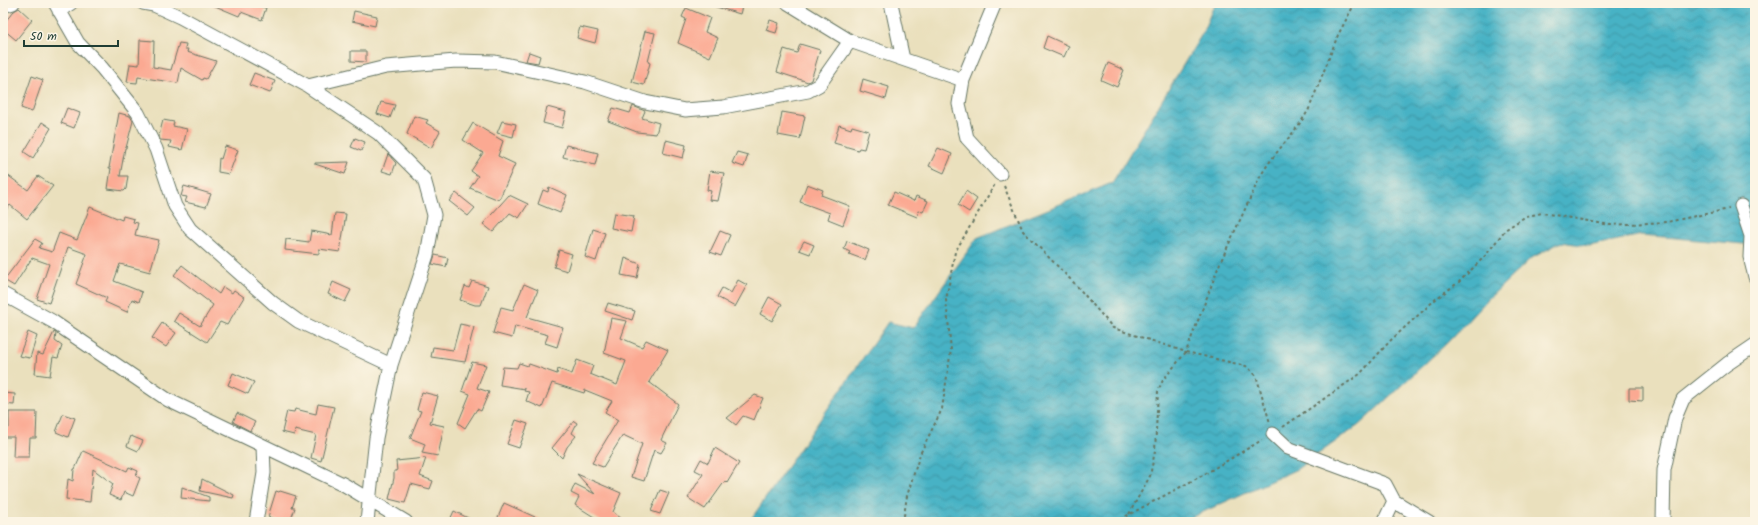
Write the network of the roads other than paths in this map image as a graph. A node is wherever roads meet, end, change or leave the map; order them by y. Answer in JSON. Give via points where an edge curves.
{"nodes":[{"id":1,"x":13,"y":3,"type":"edge"},
{"id":2,"x":71,"y":3,"type":"edge"},
{"id":3,"x":143,"y":3,"type":"edge"},
{"id":4,"x":788,"y":3,"type":"edge"},
{"id":5,"x":892,"y":3,"type":"edge"},
{"id":6,"x":995,"y":3,"type":"edge"},
{"id":7,"x":3,"y":6,"type":"edge"},
{"id":8,"x":57,"y":7,"type":"edge"},
{"id":9,"x":850,"y":41,"type":"junction"},
{"id":10,"x":903,"y":59,"type":"junction"},
{"id":11,"x":963,"y":80,"type":"junction"},
{"id":12,"x":308,"y":86,"type":"junction"},
{"id":13,"x":1000,"y":174,"type":"road end"},
{"id":14,"x":1741,"y":206,"type":"road end"},
{"id":15,"x":1755,"y":277,"type":"edge"},
{"id":16,"x":3,"y":294,"type":"edge"},
{"id":17,"x":1755,"y":345,"type":"edge"},
{"id":18,"x":391,"y":365,"type":"junction"},
{"id":19,"x":1273,"y":434,"type":"road end"},
{"id":20,"x":263,"y":446,"type":"junction"},
{"id":21,"x":370,"y":500,"type":"junction"},
{"id":22,"x":1394,"y":501,"type":"junction"},
{"id":23,"x":256,"y":522,"type":"edge"},
{"id":24,"x":367,"y":522,"type":"edge"},
{"id":25,"x":406,"y":522,"type":"edge"},
{"id":26,"x":1384,"y":522,"type":"edge"},
{"id":27,"x":1429,"y":522,"type":"edge"},
{"id":28,"x":1663,"y":522,"type":"edge"}],
"edges":[{"from":1,"to":7,"type":"lane"},
{"from":2,"to":8,"type":"lane"},
{"from":3,"to":12,"type":"lane","via":[[154,5],[180,17]]},
{"from":4,"to":9,"type":"lane"},
{"from":5,"to":10,"type":"lane"},
{"from":6,"to":11,"type":"lane"},
{"from":8,"to":18,"type":"lane","via":[[78,43],[102,68],[138,114],[156,149],[175,206],[190,229],[273,302],[298,320]]},
{"from":9,"to":10,"type":"lane"},
{"from":9,"to":12,"type":"lane","via":[[819,86],[808,91],[723,107],[685,110],[645,102],[585,82],[495,62],[456,61],[386,67]]},
{"from":10,"to":11,"type":"lane"},
{"from":11,"to":13,"type":"lane","via":[[959,104],[966,138]]},
{"from":12,"to":18,"type":"lane","via":[[378,134],[424,179],[434,215],[432,228],[427,255]]},
{"from":14,"to":15,"type":"lane","via":[[1751,236],[1750,257]]},
{"from":16,"to":20,"type":"lane","via":[[52,321],[168,400]]},
{"from":17,"to":28,"type":"lane","via":[[1683,399],[1675,418],[1664,470]]},
{"from":18,"to":21,"type":"lane","via":[[376,438]]},
{"from":19,"to":22,"type":"lane","via":[[1288,448],[1385,484]]},
{"from":20,"to":21,"type":"lane"},
{"from":20,"to":23,"type":"lane","via":[[264,473]]},
{"from":21,"to":24,"type":"lane"},
{"from":21,"to":25,"type":"lane"},
{"from":22,"to":26,"type":"lane"},
{"from":22,"to":27,"type":"lane"}]}
